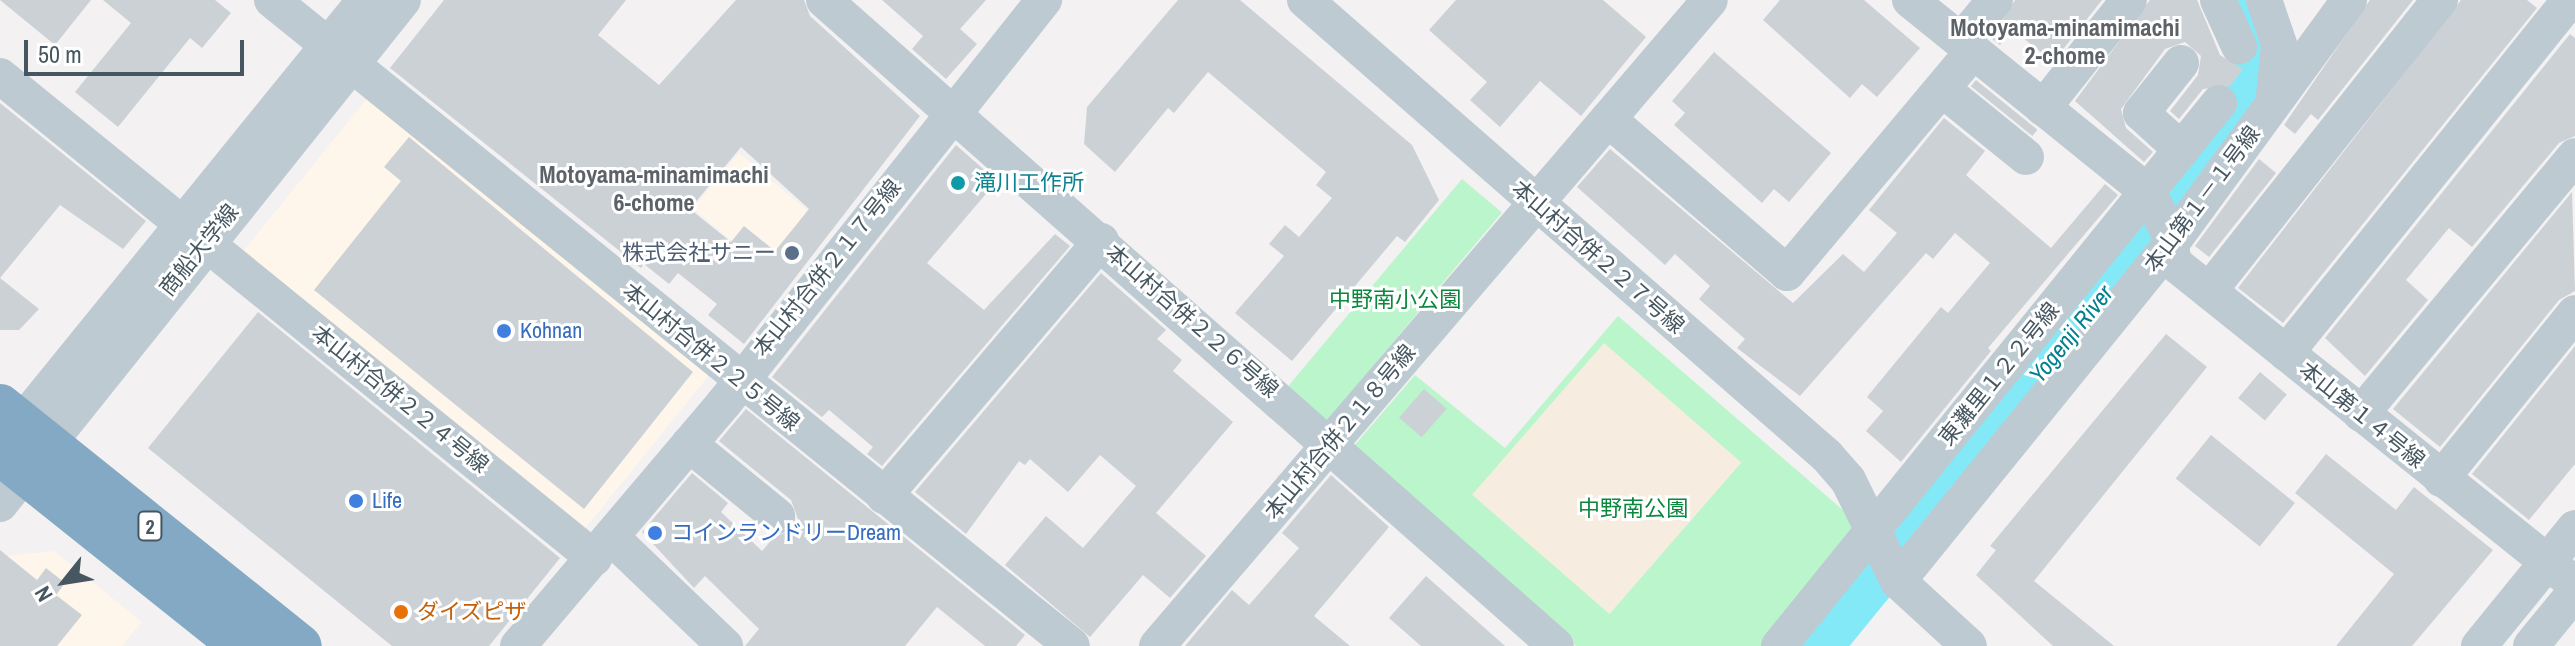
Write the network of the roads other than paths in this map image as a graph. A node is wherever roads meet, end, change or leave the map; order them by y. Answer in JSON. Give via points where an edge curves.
{"nodes":[{"id":1,"x":272,"y":0,"type":"edge"},
{"id":2,"x":365,"y":0,"type":"edge"},
{"id":3,"x":403,"y":0,"type":"edge"},
{"id":4,"x":824,"y":0,"type":"edge"},
{"id":5,"x":1044,"y":0,"type":"edge"},
{"id":6,"x":1305,"y":0,"type":"edge"},
{"id":7,"x":1710,"y":0,"type":"edge"},
{"id":8,"x":1910,"y":0,"type":"edge"},
{"id":9,"x":1995,"y":0,"type":"edge"},
{"id":10,"x":2129,"y":0,"type":"edge"},
{"id":11,"x":2218,"y":0,"type":"edge"},
{"id":12,"x":2264,"y":0,"type":"edge"},
{"id":13,"x":2349,"y":0,"type":"edge"},
{"id":14,"x":2440,"y":0,"type":"edge"},
{"id":15,"x":2570,"y":0,"type":"edge"},
{"id":16,"x":1967,"y":46,"type":"junction"},
{"id":17,"x":2239,"y":46,"type":"dead end"},
{"id":18,"x":340,"y":54,"type":"junction"},
{"id":19,"x":2181,"y":63,"type":"dead end"},
{"id":20,"x":0,"y":76,"type":"edge"},
{"id":21,"x":1942,"y":89,"type":"junction"},
{"id":22,"x":2274,"y":96,"type":"junction"},
{"id":23,"x":2219,"y":103,"type":"dead end"},
{"id":24,"x":2043,"y":108,"type":"junction"},
{"id":25,"x":951,"y":113,"type":"junction"},
{"id":26,"x":1608,"y":119,"type":"junction"},
{"id":27,"x":2182,"y":150,"type":"junction"},
{"id":28,"x":2575,"y":156,"type":"edge"},
{"id":29,"x":2026,"y":157,"type":"dead end"},
{"id":30,"x":2150,"y":196,"type":"junction"},
{"id":31,"x":1535,"y":203,"type":"junction"},
{"id":32,"x":196,"y":231,"type":"junction"},
{"id":33,"x":2170,"y":239,"type":"junction"},
{"id":34,"x":1101,"y":241,"type":"junction"},
{"id":35,"x":2209,"y":291,"type":"junction"},
{"id":36,"x":2575,"y":313,"type":"edge"},
{"id":37,"x":2286,"y":353,"type":"junction"},
{"id":38,"x":739,"y":380,"type":"junction"},
{"id":39,"x":2361,"y":414,"type":"junction"},
{"id":40,"x":689,"y":444,"type":"junction"},
{"id":41,"x":1331,"y":444,"type":"junction"},
{"id":42,"x":14,"y":450,"type":"edge"},
{"id":43,"x":2441,"y":479,"type":"junction"},
{"id":44,"x":884,"y":496,"type":"junction"},
{"id":45,"x":777,"y":516,"type":"dead end"},
{"id":46,"x":2575,"y":528,"type":"edge"},
{"id":47,"x":1874,"y":535,"type":"junction"},
{"id":48,"x":602,"y":547,"type":"junction"},
{"id":49,"x":2547,"y":563,"type":"junction"},
{"id":50,"x":1898,"y":580,"type":"junction"},
{"id":51,"x":2575,"y":584,"type":"edge"},
{"id":52,"x":2575,"y":592,"type":"edge"},
{"id":53,"x":242,"y":646,"type":"edge"},
{"id":54,"x":300,"y":646,"type":"edge"},
{"id":55,"x":518,"y":646,"type":"edge"},
{"id":56,"x":725,"y":646,"type":"edge"},
{"id":57,"x":1072,"y":646,"type":"edge"},
{"id":58,"x":1157,"y":646,"type":"edge"},
{"id":59,"x":1556,"y":646,"type":"edge"},
{"id":60,"x":1779,"y":646,"type":"edge"},
{"id":61,"x":1969,"y":646,"type":"edge"},
{"id":62,"x":2479,"y":646,"type":"edge"},
{"id":63,"x":2531,"y":646,"type":"edge"}],
"edges":[{"from":1,"to":18,"type":"street","name":"本山村合併２２５号線"},
{"from":2,"to":18,"type":"street","name":"商船大学線"},
{"from":3,"to":18,"type":"street","name":"商船大学線"},
{"from":4,"to":25,"type":"street","name":"本山村合併２２６号線"},
{"from":5,"to":25,"type":"street","name":"本山村合併２１７号線"},
{"from":6,"to":31,"type":"street","name":"本山村合併２２７号線"},
{"from":7,"to":26,"type":"street","name":"本山村合併２１８号線"},
{"from":8,"to":16,"type":"street"},
{"from":9,"to":16,"type":"street"},
{"from":10,"to":24,"type":"street"},
{"from":11,"to":17,"type":"street"},
{"from":12,"to":22,"type":"street","via":[[2279,44]]},
{"from":13,"to":22,"type":"street","name":"本山第１－１号線"},
{"from":14,"to":35,"type":"street"},
{"from":15,"to":37,"type":"street"},
{"from":16,"to":21,"type":"street"},
{"from":16,"to":24,"type":"street"},
{"from":18,"to":32,"type":"street","name":"商船大学線"},
{"from":18,"to":38,"type":"street","name":"本山村合併２２５号線"},
{"from":19,"to":27,"type":"street","via":[[2141,113]]},
{"from":20,"to":32,"type":"street","name":"本山村合併２２４号線"},
{"from":21,"to":26,"type":"street","via":[[1787,273]]},
{"from":21,"to":29,"type":"street"},
{"from":22,"to":33,"type":"street","name":"本山第１－１号線"},
{"from":23,"to":27,"type":"street","name":"東灘里１２２号線"},
{"from":24,"to":30,"type":"street"},
{"from":25,"to":34,"type":"street","name":"本山村合併２２６号線"},
{"from":25,"to":38,"type":"street","name":"本山村合併２１７号線"},
{"from":26,"to":31,"type":"street","name":"本山村合併２１８号線"},
{"from":27,"to":30,"type":"street","name":"東灘里１２２号線"},
{"from":28,"to":39,"type":"street"},
{"from":30,"to":33,"type":"street","name":"本山第１４号線"},
{"from":30,"to":47,"type":"street","name":"東灘里１２２号線"},
{"from":31,"to":41,"type":"street","name":"本山村合併２１８号線"},
{"from":31,"to":47,"type":"street","name":"本山村合併２２７号線","via":[[1827,456],[1848,480]]},
{"from":32,"to":42,"type":"street","name":"商船大学線"},
{"from":32,"to":48,"type":"street","name":"本山村合併２２４号線"},
{"from":33,"to":35,"type":"street","name":"本山第１４号線","via":[[2174,263]]},
{"from":33,"to":50,"type":"street","name":"本山第１－１号線"},
{"from":34,"to":41,"type":"street","name":"本山村合併２２６号線"},
{"from":34,"to":44,"type":"street"},
{"from":35,"to":37,"type":"street","name":"本山第１４号線"},
{"from":36,"to":43,"type":"street"},
{"from":37,"to":39,"type":"street","name":"本山第１４号線"},
{"from":38,"to":40,"type":"street","name":"本山村合併２１７号線"},
{"from":38,"to":44,"type":"street","name":"本山村合併２２５号線"},
{"from":39,"to":43,"type":"street","name":"本山第１４号線"},
{"from":40,"to":45,"type":"street"},
{"from":40,"to":48,"type":"street","name":"本山村合併２１７号線"},
{"from":41,"to":58,"type":"street","name":"本山村合併２１８号線"},
{"from":41,"to":59,"type":"street","name":"本山村合併２２６号線"},
{"from":42,"to":53,"type":"highway","number":"2"},
{"from":42,"to":54,"type":"highway","number":"2"},
{"from":43,"to":49,"type":"street","name":"本山第１４号線"},
{"from":44,"to":57,"type":"street","name":"本山村合併２２５号線"},
{"from":46,"to":49,"type":"street"},
{"from":47,"to":50,"type":"street","name":"本山村合併２２７号線"},
{"from":47,"to":60,"type":"street","name":"東灘里１２２号線"},
{"from":48,"to":55,"type":"street","name":"本山村合併２１７号線"},
{"from":48,"to":56,"type":"street","name":"本山村合併２２４号線"},
{"from":49,"to":51,"type":"street","name":"本山第１４号線"},
{"from":49,"to":62,"type":"street"},
{"from":50,"to":61,"type":"street","name":"本山村合併２２７号線"},
{"from":52,"to":63,"type":"street"}]}
